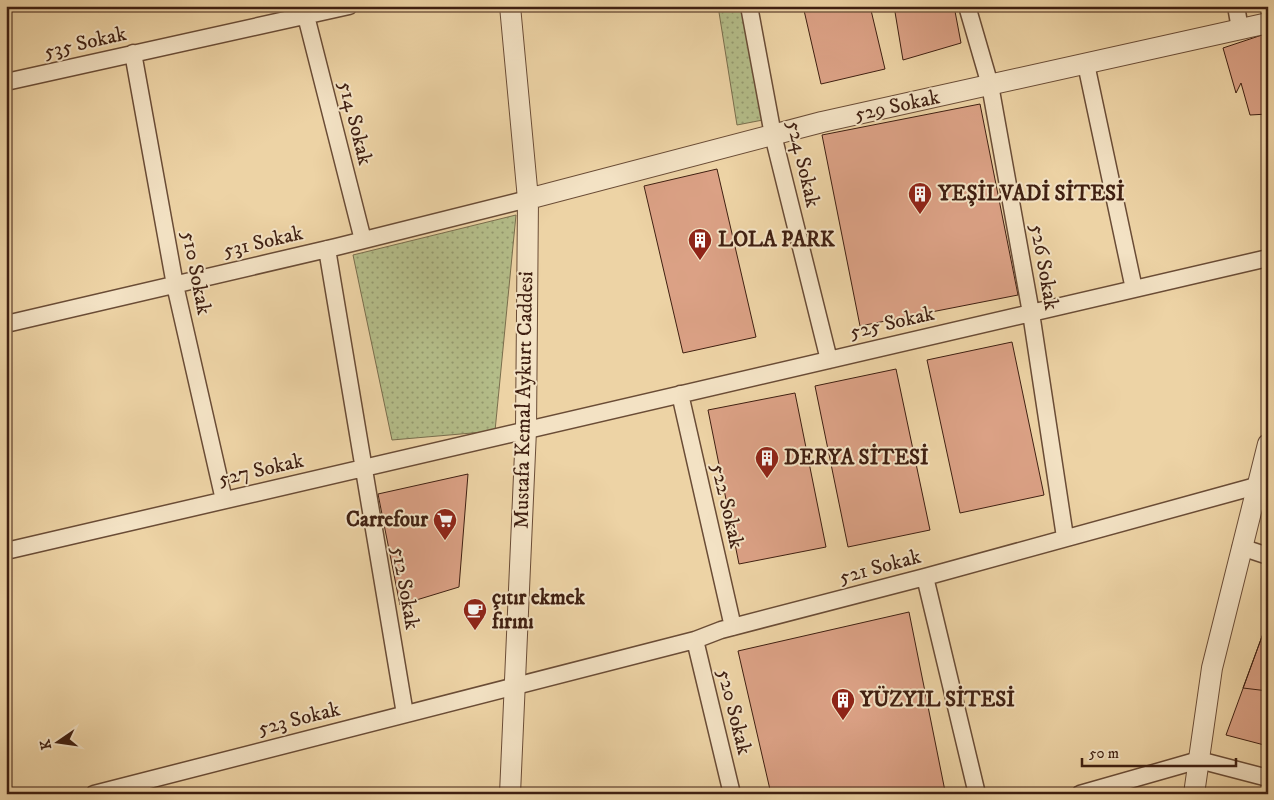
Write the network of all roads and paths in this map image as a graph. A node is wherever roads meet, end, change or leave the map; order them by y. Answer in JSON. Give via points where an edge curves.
{"nodes":[{"id":1,"x":349,"y":6,"type":"edge"},
{"id":2,"x":510,"y":6,"type":"edge"},
{"id":3,"x":749,"y":6,"type":"edge"},
{"id":4,"x":967,"y":6,"type":"edge"},
{"id":5,"x":1236,"y":6,"type":"edge"},
{"id":6,"x":306,"y":16,"type":"junction"},
{"id":7,"x":1268,"y":23,"type":"edge"},
{"id":8,"x":1240,"y":29,"type":"junction"},
{"id":9,"x":133,"y":53,"type":"junction"},
{"id":10,"x":1086,"y":64,"type":"junction"},
{"id":11,"x":6,"y":82,"type":"edge"},
{"id":12,"x":990,"y":85,"type":"junction"},
{"id":13,"x":773,"y":135,"type":"junction"},
{"id":14,"x":528,"y":199,"type":"junction"},
{"id":15,"x":363,"y":240,"type":"junction"},
{"id":16,"x":327,"y":249,"type":"junction"},
{"id":17,"x":1268,"y":258,"type":"edge"},
{"id":18,"x":175,"y":284,"type":"junction"},
{"id":19,"x":1134,"y":289,"type":"junction"},
{"id":20,"x":1031,"y":313,"type":"junction"},
{"id":21,"x":6,"y":324,"type":"edge"},
{"id":22,"x":829,"y":360,"type":"junction"},
{"id":23,"x":680,"y":394,"type":"junction"},
{"id":24,"x":526,"y":430,"type":"junction"},
{"id":25,"x":1268,"y":444,"type":"edge"},
{"id":26,"x":364,"y":468,"type":"junction"},
{"id":27,"x":1256,"y":486,"type":"junction"},
{"id":28,"x":224,"y":500,"type":"junction"},
{"id":29,"x":1065,"y":537,"type":"junction"},
{"id":30,"x":1241,"y":547,"type":"junction"},
{"id":31,"x":6,"y":551,"type":"edge"},
{"id":32,"x":1268,"y":556,"type":"edge"},
{"id":33,"x":925,"y":577,"type":"junction"},
{"id":34,"x":733,"y":627,"type":"junction"},
{"id":35,"x":695,"y":640,"type":"junction"},
{"id":36,"x":514,"y":686,"type":"junction"},
{"id":37,"x":405,"y":714,"type":"junction"},
{"id":38,"x":1199,"y":760,"type":"junction"},
{"id":39,"x":1268,"y":778,"type":"edge"},
{"id":40,"x":94,"y":794,"type":"edge"},
{"id":41,"x":510,"y":794,"type":"edge"},
{"id":42,"x":732,"y":794,"type":"edge"},
{"id":43,"x":977,"y":794,"type":"edge"},
{"id":44,"x":1080,"y":794,"type":"edge"},
{"id":45,"x":1194,"y":794,"type":"edge"}],
"edges":[{"from":1,"to":6,"type":"street","name":"535 Sokak"},
{"from":2,"to":14,"type":"street","name":"Mustafa Kemal Aykurt Caddesi"},
{"from":3,"to":13,"type":"street","name":"524 Sokak"},
{"from":4,"to":12,"type":"street","name":"526 Sokak"},
{"from":5,"to":8,"type":"street"},
{"from":6,"to":9,"type":"street","name":"535 Sokak"},
{"from":6,"to":15,"type":"street","name":"514 Sokak"},
{"from":7,"to":8,"type":"street","name":"529 Sokak"},
{"from":8,"to":10,"type":"street","name":"529 Sokak"},
{"from":9,"to":11,"type":"street","name":"535 Sokak"},
{"from":9,"to":18,"type":"street","name":"510 Sokak"},
{"from":10,"to":12,"type":"street","name":"529 Sokak"},
{"from":10,"to":19,"type":"street"},
{"from":12,"to":13,"type":"street","name":"529 Sokak"},
{"from":12,"to":20,"type":"street","name":"526 Sokak"},
{"from":13,"to":14,"type":"street","name":"529 Sokak"},
{"from":13,"to":22,"type":"street","name":"524 Sokak"},
{"from":14,"to":15,"type":"street","name":"531 Sokak"},
{"from":14,"to":24,"type":"street","name":"Mustafa Kemal Aykurt Caddesi"},
{"from":15,"to":16,"type":"street","name":"531 Sokak"},
{"from":16,"to":18,"type":"street","name":"531 Sokak"},
{"from":16,"to":26,"type":"street","name":"512 Sokak"},
{"from":17,"to":19,"type":"street","name":"525 Sokak"},
{"from":18,"to":21,"type":"street","name":"531 Sokak"},
{"from":18,"to":28,"type":"street","name":"510 Sokak"},
{"from":19,"to":20,"type":"street","name":"525 Sokak"},
{"from":20,"to":22,"type":"street","name":"525 Sokak"},
{"from":20,"to":29,"type":"street","name":"526 Sokak"},
{"from":22,"to":23,"type":"street","name":"525 Sokak"},
{"from":23,"to":24,"type":"street","name":"525 Sokak"},
{"from":23,"to":34,"type":"street","name":"522 Sokak"},
{"from":24,"to":26,"type":"street","name":"527 Sokak"},
{"from":24,"to":36,"type":"street","name":"Mustafa Kemal Aykurt Caddesi"},
{"from":25,"to":27,"type":"street"},
{"from":26,"to":28,"type":"street","name":"527 Sokak"},
{"from":26,"to":37,"type":"street","name":"512 Sokak"},
{"from":27,"to":29,"type":"street","name":"521 Sokak"},
{"from":27,"to":30,"type":"street"},
{"from":28,"to":31,"type":"street","name":"527 Sokak"},
{"from":29,"to":33,"type":"street","name":"521 Sokak"},
{"from":30,"to":32,"type":"street"},
{"from":30,"to":38,"type":"street","via":[[1212,668]]},
{"from":33,"to":34,"type":"street","name":"521 Sokak"},
{"from":33,"to":43,"type":"street"},
{"from":34,"to":35,"type":"street","name":"521 Sokak"},
{"from":35,"to":36,"type":"street","name":"521 Sokak"},
{"from":35,"to":42,"type":"street","name":"520 Sokak"},
{"from":36,"to":37,"type":"street","name":"523 Sokak"},
{"from":36,"to":41,"type":"street","name":"Mustafa Kemal Aykurt Caddesi"},
{"from":37,"to":40,"type":"street","name":"523 Sokak"},
{"from":38,"to":39,"type":"street"},
{"from":38,"to":44,"type":"street"},
{"from":38,"to":45,"type":"street"}]}
